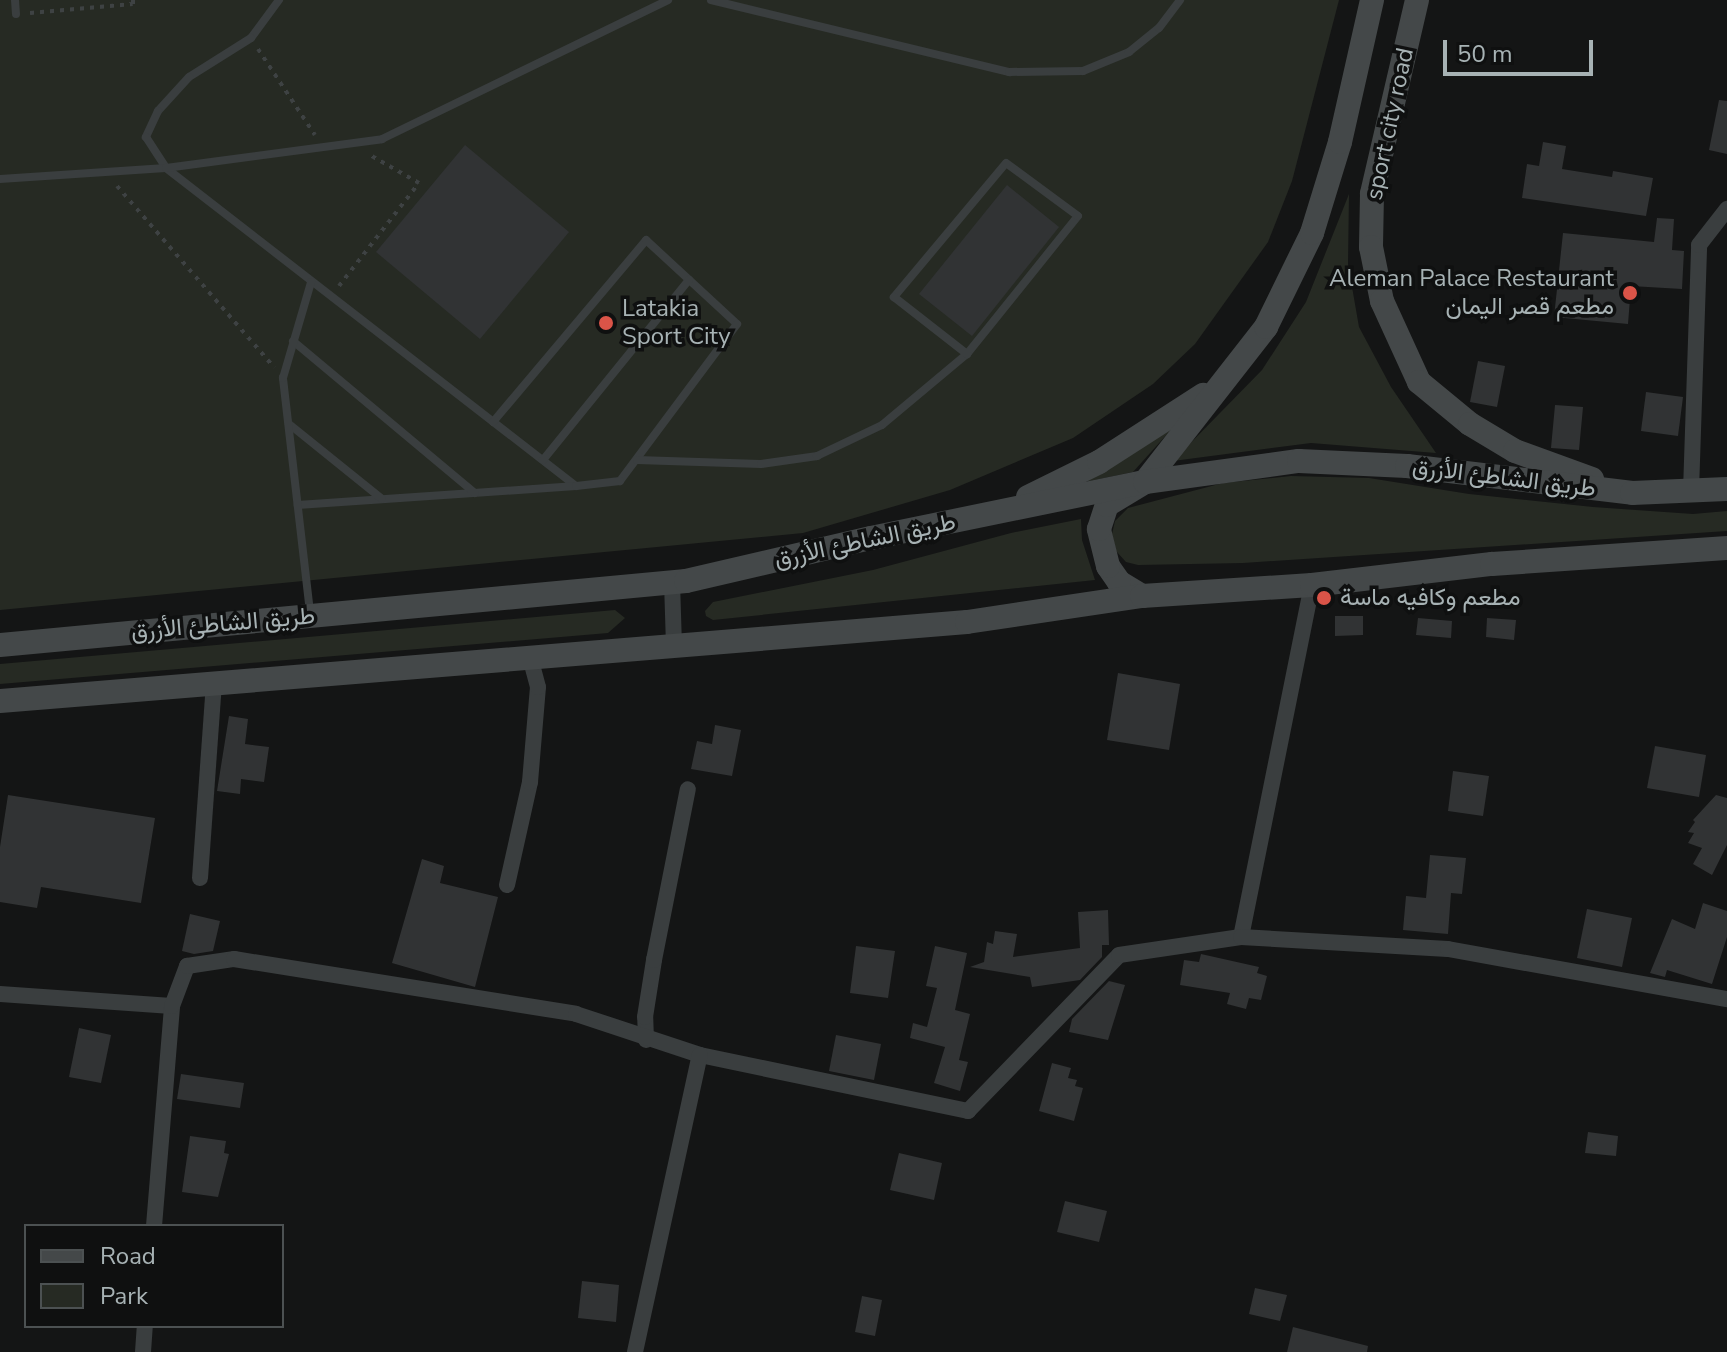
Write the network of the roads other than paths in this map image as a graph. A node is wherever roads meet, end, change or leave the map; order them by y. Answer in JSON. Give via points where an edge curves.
{"nodes":[{"id":1,"x":15,"y":0,"type":"edge"},
{"id":2,"x":279,"y":0,"type":"edge"},
{"id":3,"x":668,"y":0,"type":"edge"},
{"id":4,"x":711,"y":0,"type":"edge"},
{"id":5,"x":1180,"y":0,"type":"edge"},
{"id":6,"x":1372,"y":0,"type":"edge"},
{"id":7,"x":1417,"y":0,"type":"edge"},
{"id":8,"x":16,"y":14,"type":"road end"},
{"id":9,"x":166,"y":168,"type":"junction"},
{"id":10,"x":0,"y":179,"type":"edge"},
{"id":11,"x":1727,"y":209,"type":"edge"},
{"id":12,"x":689,"y":280,"type":"junction"},
{"id":13,"x":311,"y":282,"type":"junction"},
{"id":14,"x":293,"y":341,"type":"junction"},
{"id":15,"x":967,"y":354,"type":"junction"},
{"id":16,"x":1222,"y":382,"type":"junction"},
{"id":17,"x":493,"y":422,"type":"junction"},
{"id":18,"x":289,"y":424,"type":"junction"},
{"id":19,"x":543,"y":460,"type":"junction"},
{"id":20,"x":637,"y":460,"type":"junction"},
{"id":21,"x":1145,"y":482,"type":"junction"},
{"id":22,"x":576,"y":486,"type":"junction"},
{"id":23,"x":1727,"y":489,"type":"edge"},
{"id":24,"x":1691,"y":491,"type":"junction"},
{"id":25,"x":475,"y":493,"type":"junction"},
{"id":26,"x":1632,"y":493,"type":"junction"},
{"id":27,"x":382,"y":499,"type":"junction"},
{"id":28,"x":298,"y":505,"type":"junction"},
{"id":29,"x":996,"y":513,"type":"junction"},
{"id":30,"x":1727,"y":548,"type":"edge"},
{"id":31,"x":672,"y":582,"type":"junction"},
{"id":32,"x":1312,"y":585,"type":"junction"},
{"id":33,"x":1142,"y":596,"type":"junction"},
{"id":34,"x":310,"y":616,"type":"junction"},
{"id":35,"x":0,"y":645,"type":"edge"},
{"id":36,"x":674,"y":646,"type":"junction"},
{"id":37,"x":530,"y":658,"type":"junction"},
{"id":38,"x":214,"y":684,"type":"junction"},
{"id":39,"x":0,"y":701,"type":"edge"},
{"id":40,"x":688,"y":789,"type":"dead end"},
{"id":41,"x":200,"y":878,"type":"dead end"},
{"id":42,"x":507,"y":885,"type":"dead end"},
{"id":43,"x":1241,"y":937,"type":"junction"},
{"id":44,"x":0,"y":994,"type":"edge"},
{"id":45,"x":1727,"y":999,"type":"edge"},
{"id":46,"x":172,"y":1006,"type":"junction"},
{"id":47,"x":646,"y":1040,"type":"junction"},
{"id":48,"x":700,"y":1055,"type":"junction"},
{"id":49,"x":154,"y":1224,"type":"edge"},
{"id":50,"x":145,"y":1328,"type":"edge"},
{"id":51,"x":143,"y":1352,"type":"edge"},
{"id":52,"x":635,"y":1352,"type":"edge"}],
"edges":[{"from":1,"to":8,"type":"lane"},
{"from":2,"to":9,"type":"lane","via":[[251,38],[189,77],[158,111],[146,137]]},
{"from":3,"to":9,"type":"lane","via":[[382,139]]},
{"from":4,"to":5,"type":"lane","via":[[1009,72],[1083,71],[1129,52],[1159,28]]},
{"from":6,"to":16,"type":"main road","name":"sport city road","via":[[1340,142],[1312,233],[1266,327]]},
{"from":7,"to":26,"type":"main road","name":"sport city road","via":[[1372,194],[1371,247],[1382,301],[1419,382],[1470,424],[1515,451]]},
{"from":9,"to":10,"type":"lane"},
{"from":9,"to":13,"type":"lane"},
{"from":11,"to":24,"type":"street","via":[[1699,245]]},
{"from":12,"to":17,"type":"lane","via":[[646,240]]},
{"from":12,"to":19,"type":"lane"},
{"from":12,"to":20,"type":"lane","via":[[737,324]]},
{"from":13,"to":14,"type":"lane"},
{"from":13,"to":17,"type":"lane"},
{"from":14,"to":18,"type":"lane","via":[[283,378]]},
{"from":14,"to":25,"type":"lane"},
{"from":15,"to":15,"type":"lane","via":[[1078,216],[1006,163],[894,297]]},
{"from":15,"to":20,"type":"lane","via":[[882,425],[817,456],[761,464]]},
{"from":16,"to":21,"type":"main road","name":"sport city road"},
{"from":16,"to":29,"type":"main road","via":[[1099,462]]},
{"from":17,"to":19,"type":"lane"},
{"from":18,"to":27,"type":"lane"},
{"from":18,"to":28,"type":"lane"},
{"from":19,"to":22,"type":"lane"},
{"from":20,"to":22,"type":"lane","via":[[620,481]]},
{"from":21,"to":26,"type":"main road","name":"طريق الشاطئ الأزرق","via":[[1299,461],[1407,466]]},
{"from":21,"to":29,"type":"main road","name":"طريق الشاطئ الأزرق"},
{"from":21,"to":33,"type":"main road","via":[[1107,505],[1099,529],[1108,566],[1119,582]]},
{"from":22,"to":25,"type":"lane"},
{"from":23,"to":24,"type":"main road","name":"طريق الشاطئ الأزرق"},
{"from":24,"to":26,"type":"main road","name":"طريق الشاطئ الأزرق"},
{"from":25,"to":27,"type":"lane"},
{"from":27,"to":28,"type":"lane"},
{"from":28,"to":34,"type":"lane"},
{"from":29,"to":31,"type":"main road","name":"طريق الشاطئ الأزرق"},
{"from":30,"to":32,"type":"main road","via":[[1492,564]]},
{"from":31,"to":34,"type":"main road","name":"طريق الشاطئ الأزرق"},
{"from":31,"to":36,"type":"street"},
{"from":32,"to":33,"type":"main road"},
{"from":32,"to":43,"type":"street"},
{"from":33,"to":36,"type":"main road","via":[[967,622]]},
{"from":34,"to":35,"type":"main road","name":"طريق الشاطئ الأزرق"},
{"from":36,"to":37,"type":"main road"},
{"from":37,"to":38,"type":"main road"},
{"from":37,"to":42,"type":"street","via":[[538,687],[530,782]]},
{"from":38,"to":39,"type":"main road"},
{"from":38,"to":41,"type":"street"},
{"from":40,"to":47,"type":"street","via":[[654,960]]},
{"from":43,"to":45,"type":"street","via":[[1448,949]]},
{"from":43,"to":48,"type":"street","via":[[1119,955],[968,1111]]},
{"from":44,"to":46,"type":"street"},
{"from":46,"to":47,"type":"street","via":[[187,966],[234,959],[576,1014]]},
{"from":46,"to":49,"type":"street"},
{"from":47,"to":48,"type":"street"},
{"from":48,"to":52,"type":"street"},
{"from":50,"to":51,"type":"street"}]}
